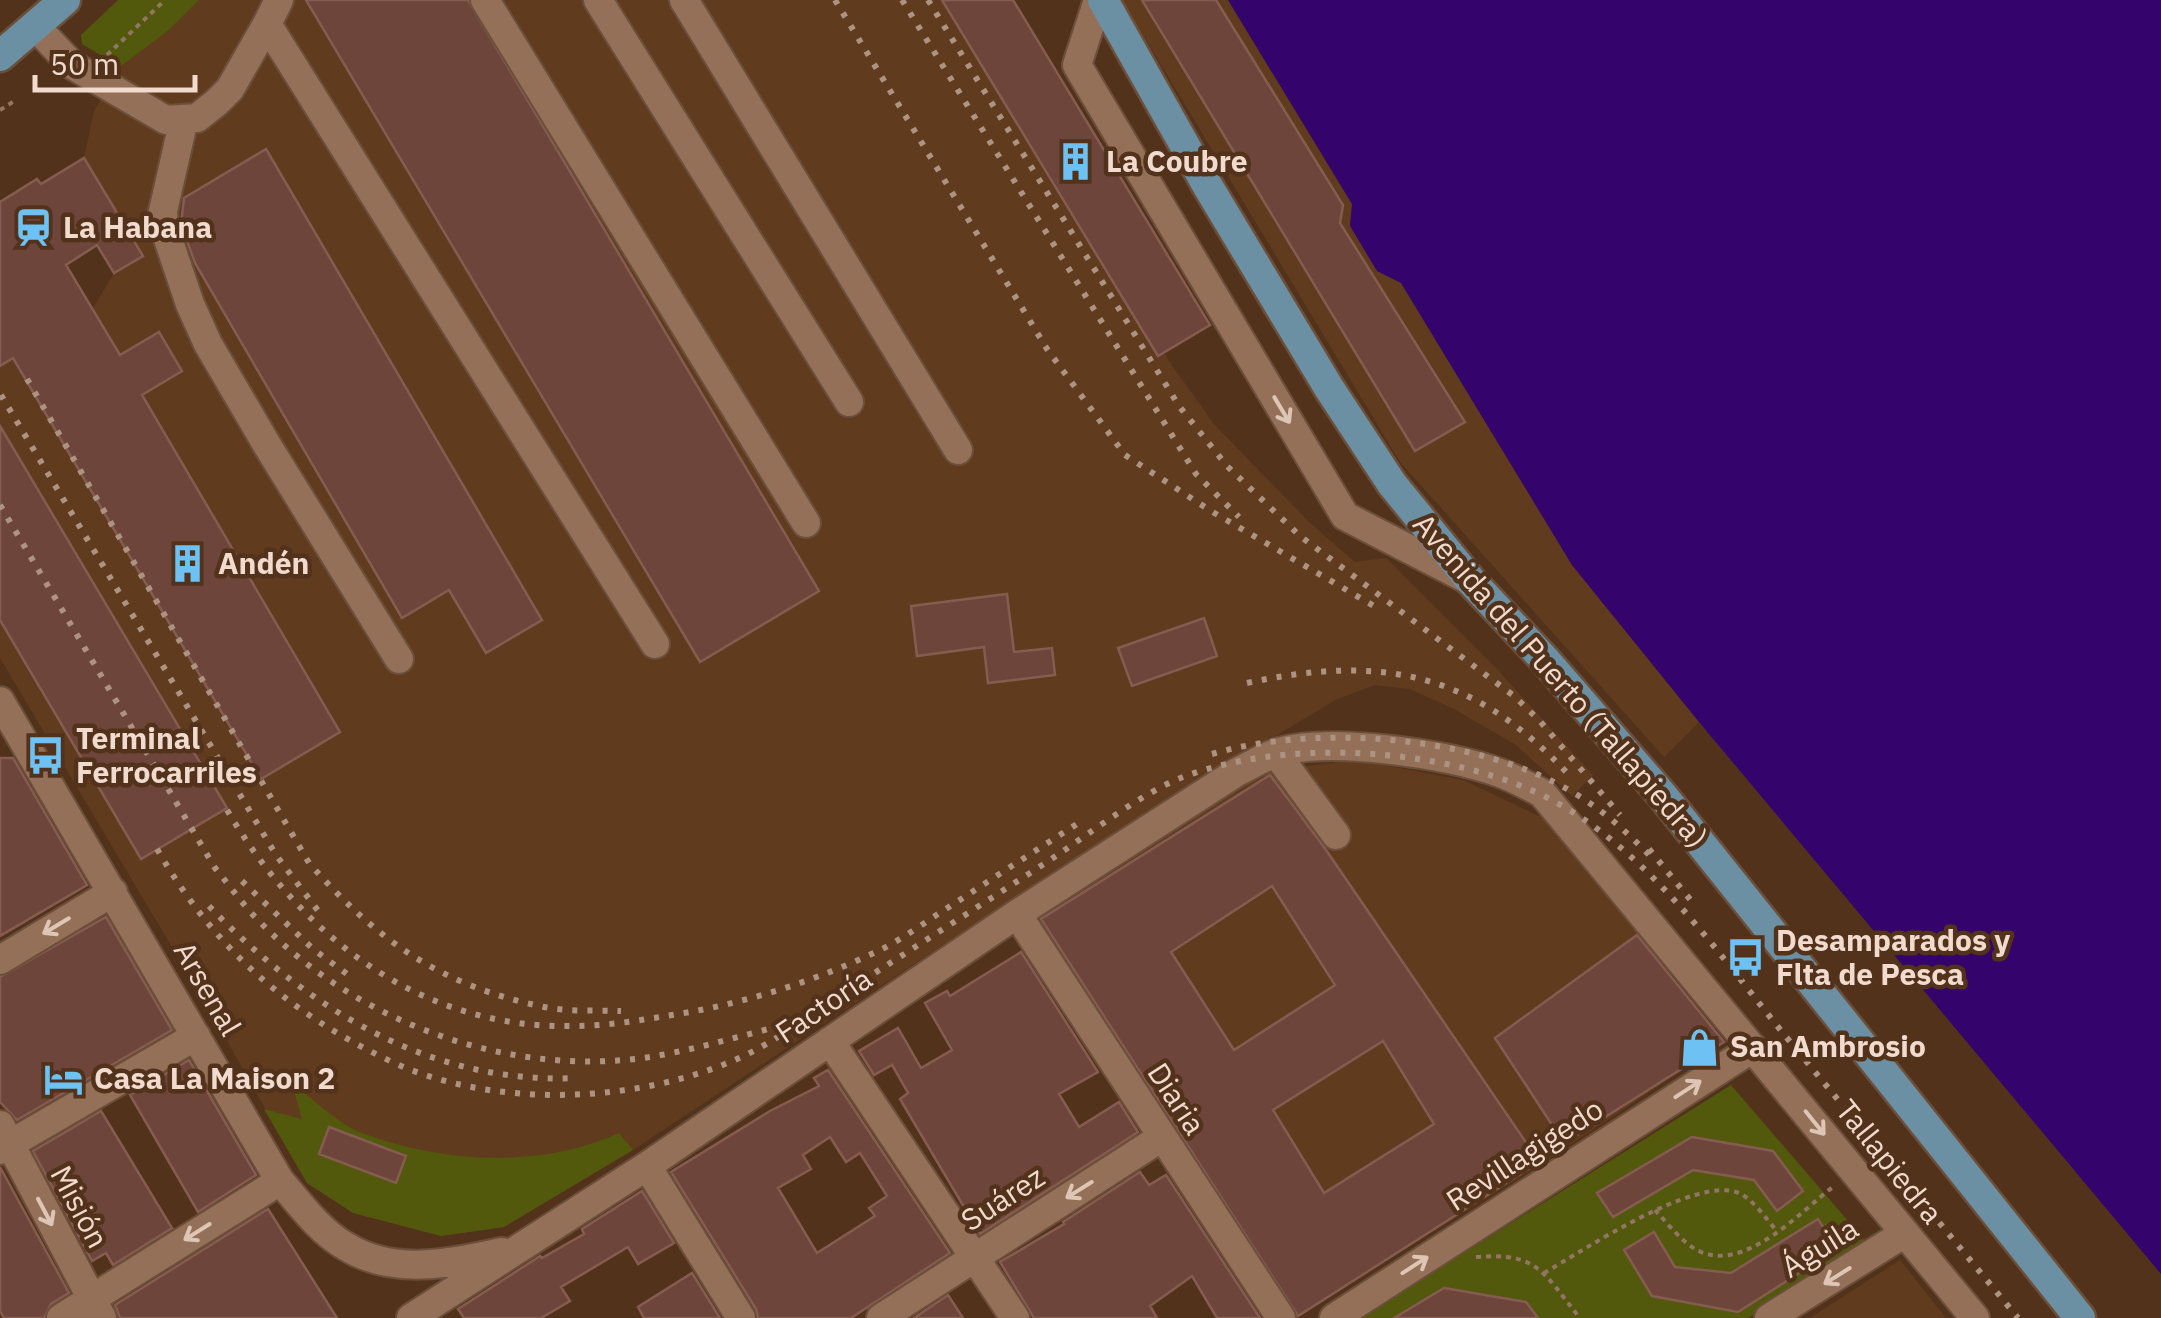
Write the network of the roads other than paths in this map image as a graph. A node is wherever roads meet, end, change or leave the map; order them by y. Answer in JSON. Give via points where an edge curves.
{"nodes":[{"id":1,"x":66,"y":0,"type":"edge"},
{"id":2,"x":485,"y":0,"type":"edge"},
{"id":3,"x":598,"y":0,"type":"edge"},
{"id":4,"x":684,"y":0,"type":"edge"},
{"id":5,"x":1101,"y":0,"type":"edge"},
{"id":6,"x":273,"y":12,"type":"edge"},
{"id":7,"x":36,"y":26,"type":"junction"},
{"id":8,"x":0,"y":54,"type":"edge"},
{"id":9,"x":184,"y":118,"type":"junction"},
{"id":10,"x":848,"y":402,"type":"dead end"},
{"id":11,"x":958,"y":450,"type":"dead end"},
{"id":12,"x":806,"y":523,"type":"dead end"},
{"id":13,"x":1470,"y":581,"type":"junction"},
{"id":14,"x":655,"y":644,"type":"dead end"},
{"id":15,"x":399,"y":658,"type":"dead end"},
{"id":16,"x":0,"y":702,"type":"edge"},
{"id":17,"x":10,"y":743,"type":"edge"},
{"id":18,"x":1276,"y":753,"type":"junction"},
{"id":19,"x":1336,"y":836,"type":"dead end"},
{"id":20,"x":113,"y":892,"type":"junction"},
{"id":21,"x":1017,"y":914,"type":"junction"},
{"id":22,"x":0,"y":960,"type":"edge"},
{"id":23,"x":196,"y":1036,"type":"junction"},
{"id":24,"x":830,"y":1042,"type":"junction"},
{"id":25,"x":1753,"y":1048,"type":"junction"},
{"id":26,"x":1162,"y":1137,"type":"junction"},
{"id":27,"x":3,"y":1140,"type":"edge"},
{"id":28,"x":647,"y":1166,"type":"junction"},
{"id":29,"x":280,"y":1181,"type":"junction"},
{"id":30,"x":1905,"y":1233,"type":"junction"},
{"id":31,"x":518,"y":1249,"type":"junction"},
{"id":32,"x":974,"y":1256,"type":"junction"},
{"id":33,"x":420,"y":1266,"type":"junction"},
{"id":34,"x":96,"y":1308,"type":"edge"},
{"id":35,"x":449,"y":1308,"type":"edge"},
{"id":36,"x":61,"y":1318,"type":"edge"},
{"id":37,"x":410,"y":1318,"type":"edge"},
{"id":38,"x":742,"y":1318,"type":"edge"},
{"id":39,"x":881,"y":1318,"type":"edge"},
{"id":40,"x":1014,"y":1318,"type":"edge"},
{"id":41,"x":1281,"y":1318,"type":"edge"},
{"id":42,"x":1334,"y":1318,"type":"edge"},
{"id":43,"x":1770,"y":1318,"type":"edge"},
{"id":44,"x":1975,"y":1318,"type":"edge"},
{"id":45,"x":2080,"y":1318,"type":"edge"}],
"edges":[{"from":1,"to":7,"type":"main road"},
{"from":2,"to":12,"type":"street"},
{"from":3,"to":10,"type":"street"},
{"from":4,"to":11,"type":"street"},
{"from":5,"to":13,"type":"main road","name":"Avenida del Puerto (Tallapiedra)","via":[[1329,388],[1392,484]]},
{"from":5,"to":13,"type":"street","one_way":true,"via":[[1076,66],[1345,516]]},
{"from":6,"to":9,"type":"street","via":[[230,89],[197,118]]},
{"from":6,"to":14,"type":"street"},
{"from":7,"to":8,"type":"main road"},
{"from":7,"to":9,"type":"street","via":[[88,74],[166,120]]},
{"from":9,"to":15,"type":"street","via":[[163,211],[190,304],[267,445]]},
{"from":13,"to":45,"type":"main road","name":"Avenida del Puerto (Tallapiedra)","via":[[1663,796]]},
{"from":16,"to":17,"type":"street","name":"Arsenal"},
{"from":17,"to":20,"type":"street","name":"Arsenal"},
{"from":18,"to":19,"type":"street"},
{"from":18,"to":21,"type":"street","name":"Factoría"},
{"from":18,"to":25,"type":"street","name":"Tallapiedra","via":[[1314,746],[1445,759],[1500,772],[1542,792]]},
{"from":20,"to":22,"type":"street","one_way":true},
{"from":20,"to":23,"type":"street","name":"Arsenal"},
{"from":21,"to":24,"type":"street","name":"Factoría"},
{"from":21,"to":26,"type":"street","name":"Diaria"},
{"from":23,"to":27,"type":"street"},
{"from":23,"to":29,"type":"street","name":"Arsenal"},
{"from":24,"to":28,"type":"street","name":"Factoría"},
{"from":24,"to":32,"type":"street"},
{"from":25,"to":30,"type":"street","name":"Tallapiedra","one_way":true},
{"from":42,"to":25,"type":"street","name":"Revillagigedo","one_way":true},
{"from":26,"to":32,"type":"street","name":"Suárez","one_way":true},
{"from":26,"to":41,"type":"street","name":"Diaria"},
{"from":27,"to":34,"type":"street","name":"Misión","one_way":true},
{"from":28,"to":31,"type":"street","name":"Factoría"},
{"from":28,"to":38,"type":"street"},
{"from":29,"to":33,"type":"street","name":"Arsenal","via":[[348,1248]]},
{"from":29,"to":34,"type":"street","one_way":true},
{"from":30,"to":43,"type":"street","name":"Águila","one_way":true},
{"from":30,"to":44,"type":"street","name":"Tallapiedra"},
{"from":31,"to":33,"type":"street","name":"Arsenal"},
{"from":31,"to":35,"type":"street","name":"Factoría"},
{"from":32,"to":39,"type":"street","name":"Suárez"},
{"from":32,"to":40,"type":"street"},
{"from":33,"to":35,"type":"street"},
{"from":34,"to":36,"type":"street"},
{"from":35,"to":37,"type":"street","name":"Factoría"}]}
